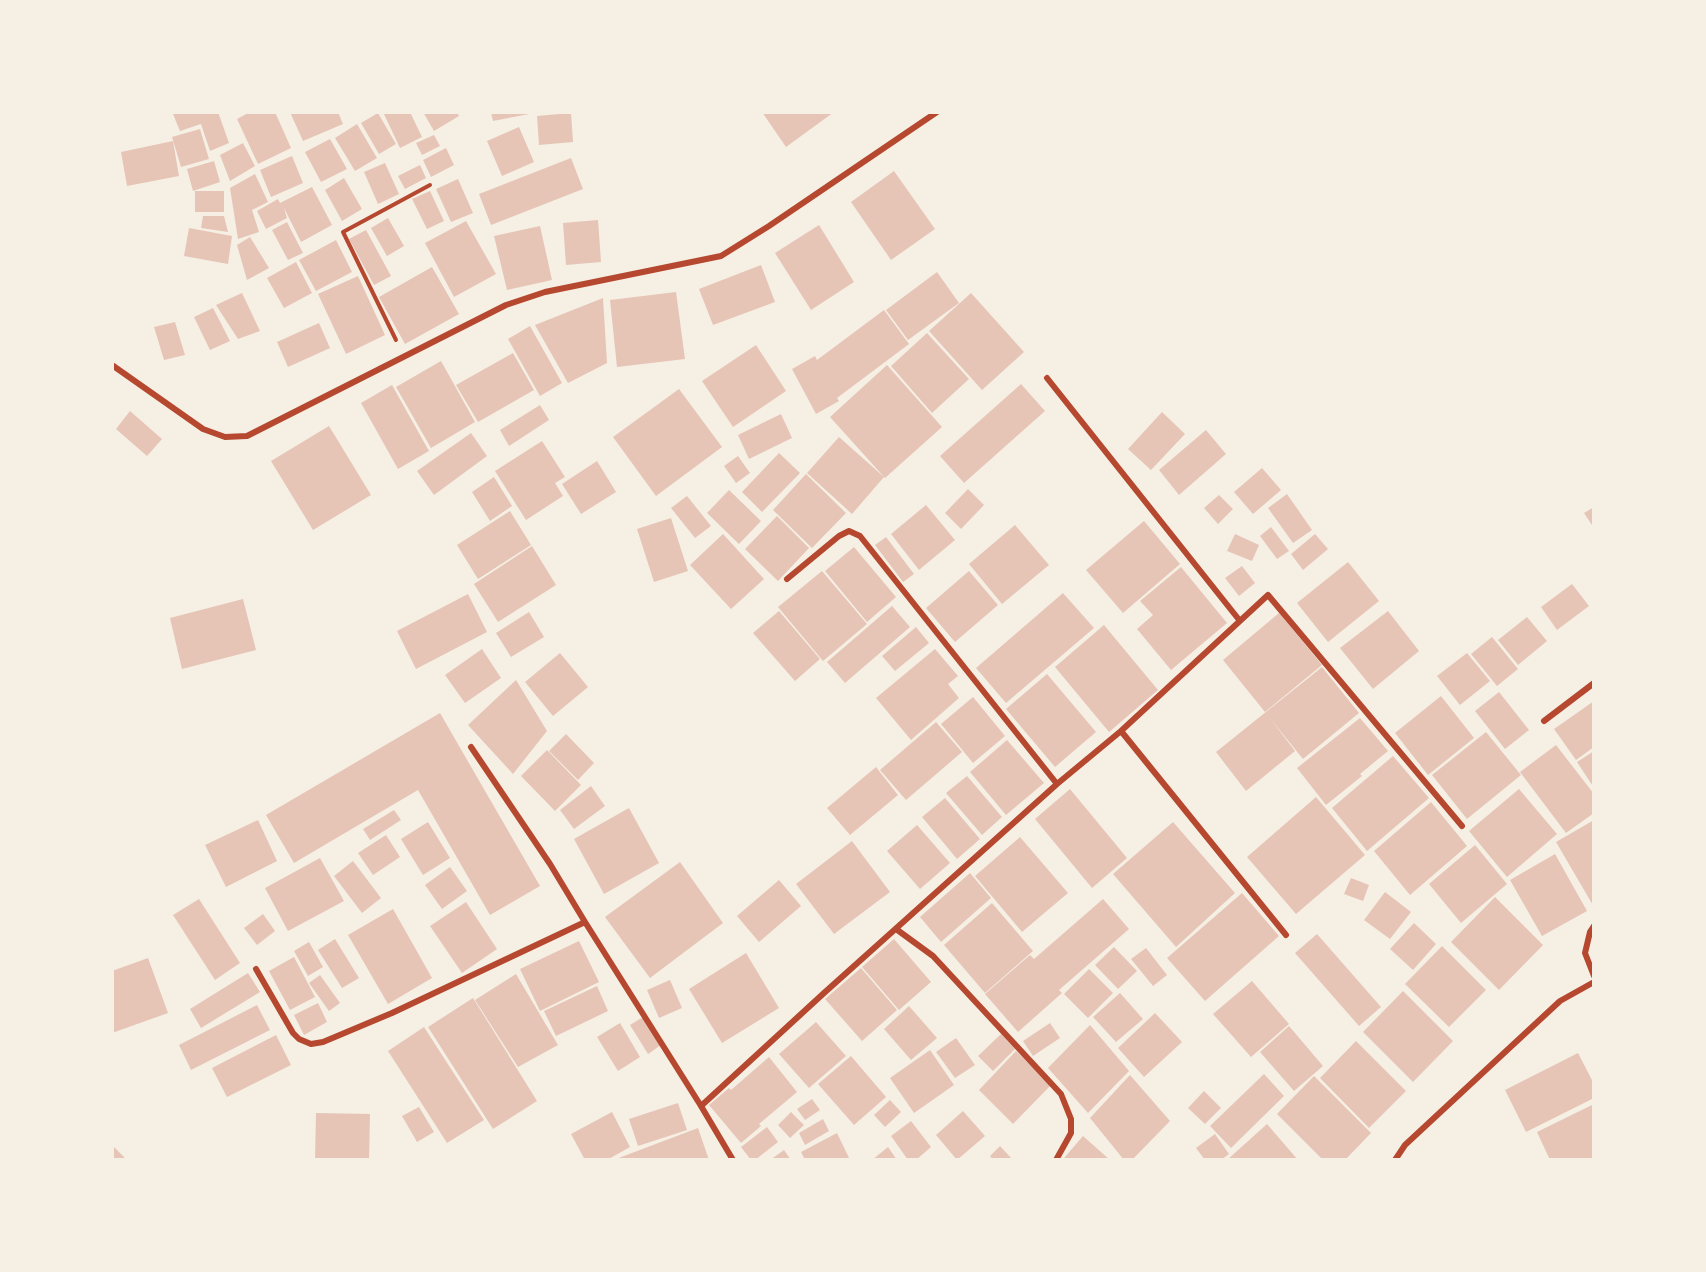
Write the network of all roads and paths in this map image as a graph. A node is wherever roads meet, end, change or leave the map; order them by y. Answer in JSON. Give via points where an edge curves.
{"nodes":[{"id":1,"x":937,"y":112,"type":"edge"},
{"id":2,"x":430,"y":185,"type":"dead end"},
{"id":3,"x":404,"y":357,"type":"junction"},
{"id":4,"x":112,"y":365,"type":"edge"},
{"id":5,"x":1047,"y":378,"type":"dead end"},
{"id":6,"x":787,"y":579,"type":"dead end"},
{"id":7,"x":1240,"y":621,"type":"junction"},
{"id":8,"x":1593,"y":683,"type":"edge"},
{"id":9,"x":1544,"y":722,"type":"dead end"},
{"id":10,"x":1121,"y":731,"type":"junction"},
{"id":11,"x":471,"y":747,"type":"dead end"},
{"id":12,"x":1057,"y":784,"type":"junction"},
{"id":13,"x":1462,"y":826,"type":"dead end"},
{"id":14,"x":585,"y":922,"type":"junction"},
{"id":15,"x":1593,"y":926,"type":"edge"},
{"id":16,"x":896,"y":929,"type":"junction"},
{"id":17,"x":1286,"y":935,"type":"dead end"},
{"id":18,"x":256,"y":969,"type":"dead end"},
{"id":19,"x":1593,"y":976,"type":"edge"},
{"id":20,"x":1593,"y":982,"type":"edge"},
{"id":21,"x":701,"y":1106,"type":"junction"},
{"id":22,"x":733,"y":1160,"type":"edge"},
{"id":23,"x":1056,"y":1160,"type":"edge"},
{"id":24,"x":1395,"y":1160,"type":"edge"}],
"edges":[{"from":1,"to":3,"type":"street","via":[[720,256],[545,292],[506,305]]},
{"from":2,"to":3,"type":"path","via":[[343,232]]},
{"from":3,"to":4,"type":"street","via":[[247,435],[225,437],[203,429]]},
{"from":5,"to":7,"type":"street"},
{"from":6,"to":12,"type":"street","via":[[839,536],[849,531],[860,536]]},
{"from":7,"to":10,"type":"street"},
{"from":7,"to":13,"type":"street","via":[[1268,595]]},
{"from":8,"to":9,"type":"street"},
{"from":10,"to":12,"type":"street"},
{"from":10,"to":17,"type":"street"},
{"from":11,"to":14,"type":"street"},
{"from":12,"to":16,"type":"street"},
{"from":14,"to":18,"type":"street","via":[[392,1013],[311,1044],[293,1033]]},
{"from":14,"to":21,"type":"street"},
{"from":15,"to":19,"type":"street","via":[[1585,953]]},
{"from":16,"to":21,"type":"street"},
{"from":16,"to":23,"type":"street","via":[[933,956],[1060,1094],[1071,1119],[1071,1133]]},
{"from":20,"to":24,"type":"street","via":[[1560,1001],[1405,1145]]},
{"from":21,"to":22,"type":"street"}]}
